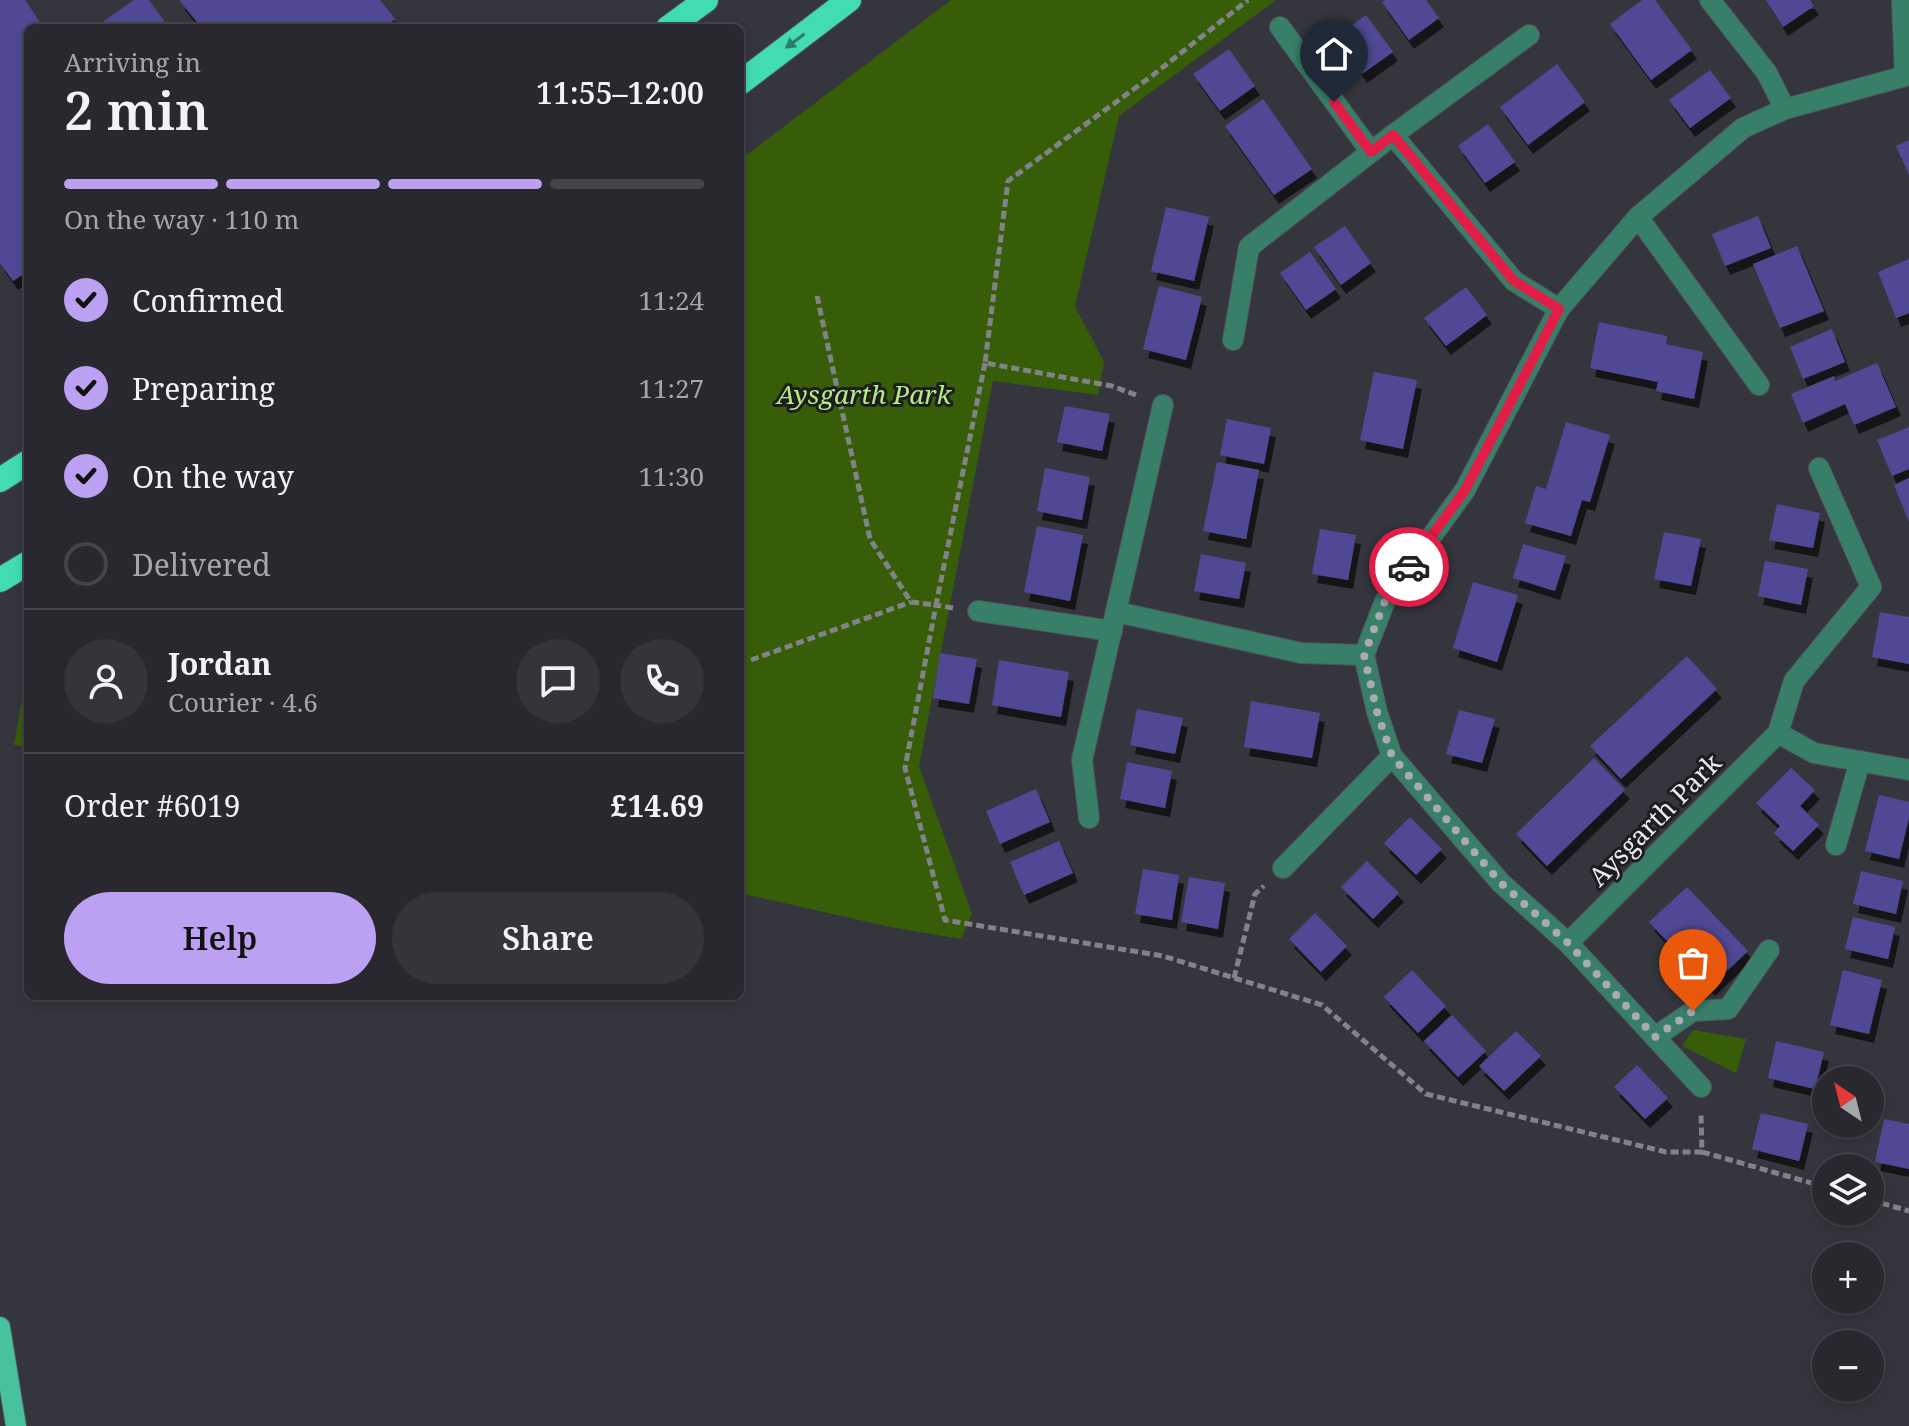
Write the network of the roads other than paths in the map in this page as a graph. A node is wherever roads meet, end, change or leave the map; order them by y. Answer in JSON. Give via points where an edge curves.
{"nodes":[{"id":1,"x":706,"y":0,"type":"edge"},
{"id":2,"x":849,"y":0,"type":"edge"},
{"id":3,"x":1710,"y":0,"type":"edge"},
{"id":4,"x":1902,"y":0,"type":"edge"},
{"id":5,"x":673,"y":24,"type":"edge"},
{"id":6,"x":1280,"y":27,"type":"dead end"},
{"id":7,"x":1529,"y":35,"type":"dead end"},
{"id":8,"x":1907,"y":75,"type":"edge"},
{"id":9,"x":744,"y":80,"type":"edge"},
{"id":10,"x":1785,"y":109,"type":"junction"},
{"id":11,"x":1393,"y":135,"type":"junction"},
{"id":12,"x":1371,"y":152,"type":"junction"},
{"id":13,"x":1638,"y":217,"type":"junction"},
{"id":14,"x":1559,"y":309,"type":"junction"},
{"id":15,"x":1233,"y":340,"type":"dead end"},
{"id":16,"x":1759,"y":385,"type":"dead end"},
{"id":17,"x":1163,"y":405,"type":"road end"},
{"id":18,"x":24,"y":465,"type":"edge"},
{"id":19,"x":1819,"y":468,"type":"dead end"},
{"id":20,"x":0,"y":480,"type":"edge"},
{"id":21,"x":24,"y":565,"type":"edge"},
{"id":22,"x":0,"y":580,"type":"edge"},
{"id":23,"x":978,"y":611,"type":"dead end"},
{"id":24,"x":1115,"y":622,"type":"junction"},
{"id":25,"x":1364,"y":655,"type":"junction"},
{"id":26,"x":1778,"y":733,"type":"junction"},
{"id":27,"x":1392,"y":756,"type":"junction"},
{"id":28,"x":1860,"y":761,"type":"junction"},
{"id":29,"x":1909,"y":770,"type":"edge"},
{"id":30,"x":1089,"y":818,"type":"dead end"},
{"id":31,"x":1836,"y":845,"type":"dead end"},
{"id":32,"x":1283,"y":868,"type":"road end"},
{"id":33,"x":1568,"y":943,"type":"junction"},
{"id":34,"x":1769,"y":950,"type":"dead end"},
{"id":35,"x":1655,"y":1037,"type":"junction"},
{"id":36,"x":1701,"y":1087,"type":"road end"},
{"id":37,"x":0,"y":1327,"type":"edge"},
{"id":38,"x":16,"y":1426,"type":"edge"}],
"edges":[{"from":1,"to":5,"type":"highway"},
{"from":2,"to":9,"type":"highway","one_way":true},
{"from":3,"to":10,"type":"street","via":[[1767,73]]},
{"from":4,"to":8,"type":"street"},
{"from":6,"to":12,"type":"street"},
{"from":7,"to":11,"type":"street"},
{"from":8,"to":10,"type":"street"},
{"from":10,"to":13,"type":"street","via":[[1743,128]]},
{"from":11,"to":12,"type":"street"},
{"from":11,"to":14,"type":"street","via":[[1514,281]]},
{"from":12,"to":15,"type":"street","via":[[1249,247]]},
{"from":13,"to":14,"type":"street"},
{"from":13,"to":16,"type":"street"},
{"from":14,"to":25,"type":"street","via":[[1465,490],[1385,601]]},
{"from":17,"to":24,"type":"street"},
{"from":18,"to":20,"type":"highway"},
{"from":19,"to":26,"type":"street","name":"Aysgarth Park","via":[[1871,587],[1794,681]]},
{"from":21,"to":22,"type":"highway"},
{"from":23,"to":24,"type":"street"},
{"from":24,"to":25,"type":"street","via":[[1301,653]]},
{"from":24,"to":30,"type":"street","via":[[1082,760]]},
{"from":25,"to":27,"type":"street"},
{"from":26,"to":28,"type":"street","via":[[1814,753]]},
{"from":26,"to":33,"type":"street","name":"Aysgarth Park"},
{"from":27,"to":32,"type":"street"},
{"from":27,"to":33,"type":"street","via":[[1501,883]]},
{"from":28,"to":29,"type":"street"},
{"from":28,"to":31,"type":"street"},
{"from":33,"to":35,"type":"street"},
{"from":34,"to":35,"type":"street","via":[[1728,1009],[1693,1011]]},
{"from":35,"to":36,"type":"street"},
{"from":37,"to":38,"type":"main road"}]}
